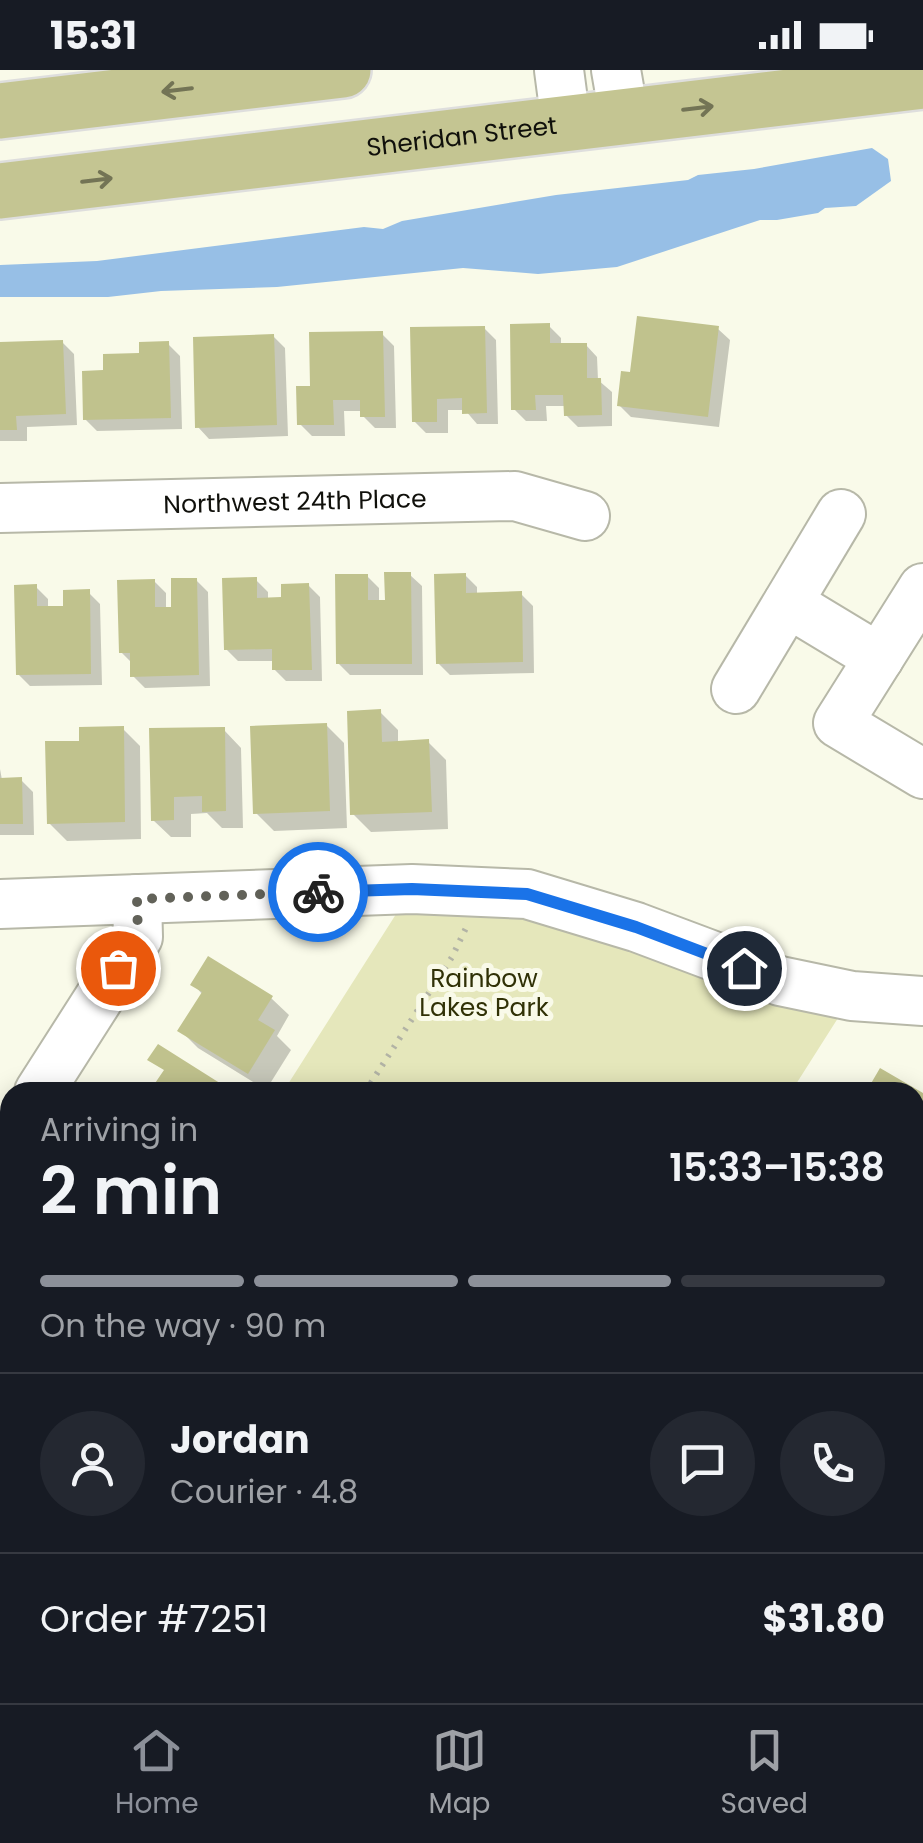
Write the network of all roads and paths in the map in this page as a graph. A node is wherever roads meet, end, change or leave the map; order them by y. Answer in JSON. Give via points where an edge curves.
{"nodes":[{"id":1,"x":343,"y":70,"type":"edge"},
{"id":2,"x":558,"y":70,"type":"edge"},
{"id":3,"x":923,"y":80,"type":"edge"},
{"id":4,"x":620,"y":93,"type":"edge"},
{"id":5,"x":0,"y":111,"type":"edge"},
{"id":6,"x":566,"y":123,"type":"junction"},
{"id":7,"x":0,"y":191,"type":"edge"},
{"id":8,"x":0,"y":508,"type":"edge"},
{"id":9,"x":841,"y":514,"type":"dead end"},
{"id":10,"x":585,"y":516,"type":"dead end"},
{"id":11,"x":923,"y":588,"type":"edge"},
{"id":12,"x":788,"y":602,"type":"junction"},
{"id":13,"x":880,"y":658,"type":"junction"},
{"id":14,"x":736,"y":690,"type":"dead end"},
{"id":15,"x":923,"y":774,"type":"edge"},
{"id":16,"x":484,"y":891,"type":"junction"},
{"id":17,"x":137,"y":899,"type":"junction"},
{"id":18,"x":0,"y":904,"type":"edge"},
{"id":19,"x":923,"y":1001,"type":"edge"},
{"id":20,"x":45,"y":1082,"type":"edge"},
{"id":21,"x":371,"y":1082,"type":"edge"}],
"edges":[{"from":1,"to":5,"type":"main road","one_way":true},
{"from":2,"to":6,"type":"street"},
{"from":4,"to":3,"type":"main road","name":"Sheridan Street","one_way":true},
{"from":4,"to":6,"type":"main road","name":"Sheridan Street"},
{"from":7,"to":6,"type":"main road","name":"Sheridan Street","one_way":true},
{"from":8,"to":10,"type":"street","name":"Northwest 24th Place","via":[[515,496]]},
{"from":9,"to":12,"type":"street"},
{"from":11,"to":13,"type":"street"},
{"from":12,"to":13,"type":"street"},
{"from":12,"to":14,"type":"street"},
{"from":13,"to":15,"type":"street","via":[[838,723]]},
{"from":16,"to":17,"type":"street"},
{"from":16,"to":19,"type":"street","via":[[527,894],[636,927],[780,982]]},
{"from":16,"to":21,"type":"path","via":[[452,958]]},
{"from":17,"to":18,"type":"street"},
{"from":17,"to":20,"type":"street","via":[[138,937]]}]}
